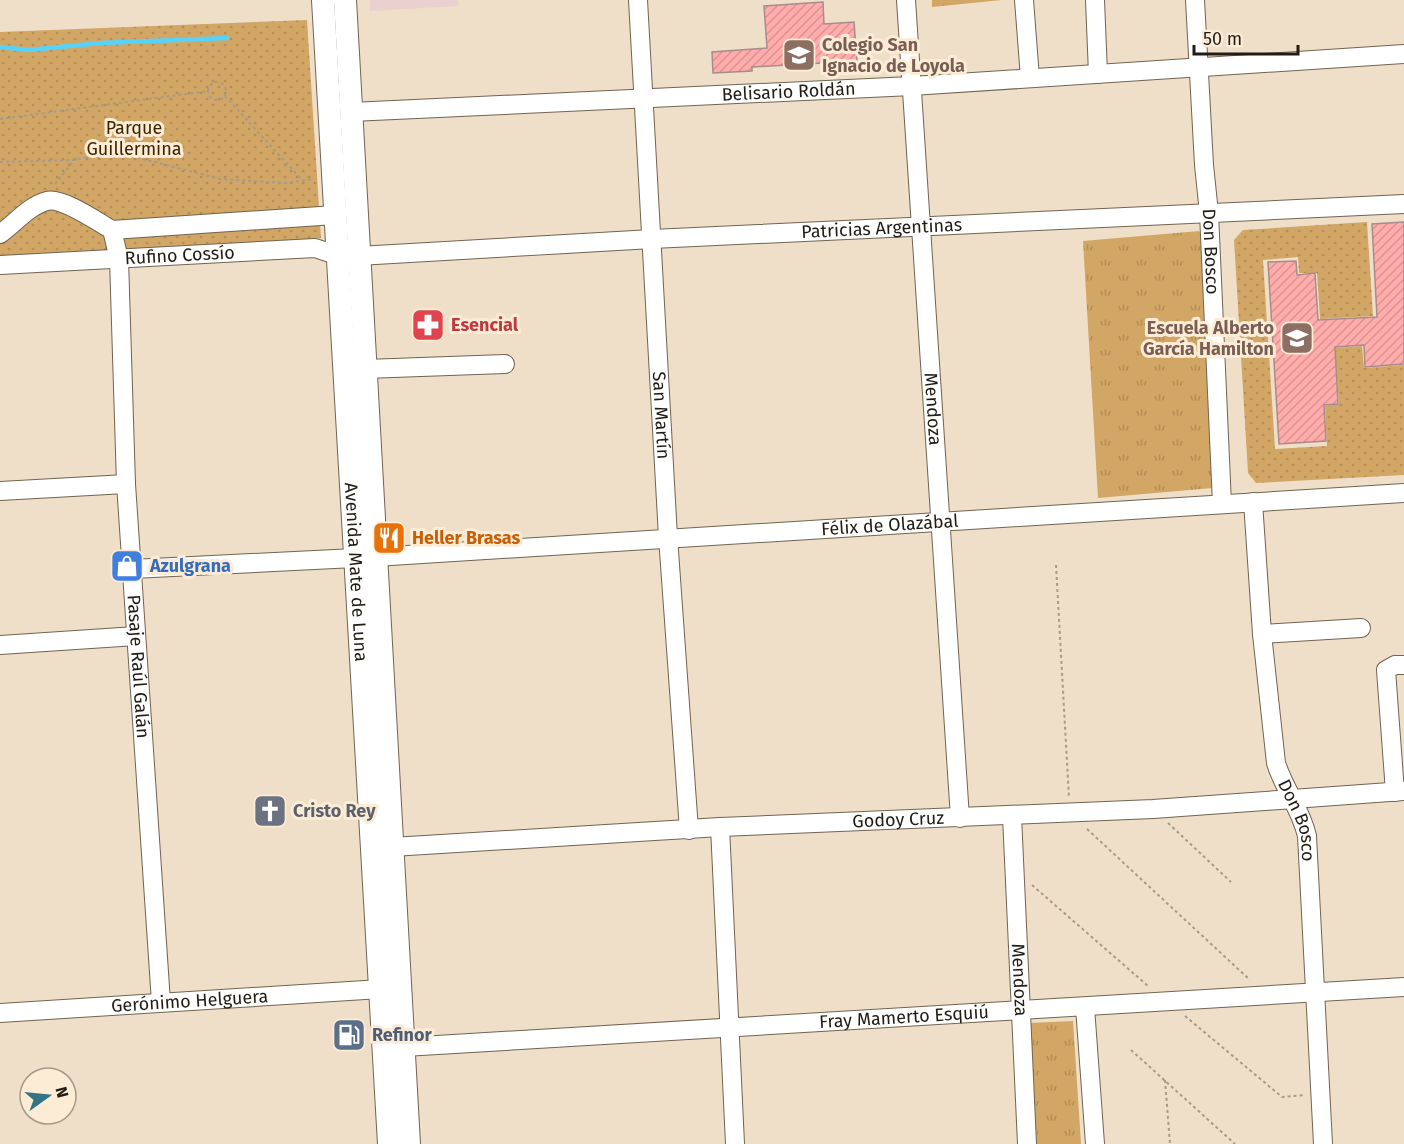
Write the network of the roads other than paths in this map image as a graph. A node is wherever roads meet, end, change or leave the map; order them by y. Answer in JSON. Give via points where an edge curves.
{"nodes":[{"id":1,"x":323,"y":0,"type":"edge"},
{"id":2,"x":345,"y":0,"type":"edge"},
{"id":3,"x":638,"y":0,"type":"edge"},
{"id":4,"x":906,"y":0,"type":"edge"},
{"id":5,"x":1024,"y":0,"type":"edge"},
{"id":6,"x":1095,"y":0,"type":"edge"},
{"id":7,"x":1195,"y":0,"type":"edge"},
{"id":8,"x":1404,"y":54,"type":"edge"},
{"id":9,"x":1198,"y":67,"type":"junction"},
{"id":10,"x":1098,"y":74,"type":"junction"},
{"id":11,"x":1030,"y":78,"type":"junction"},
{"id":12,"x":912,"y":86,"type":"junction"},
{"id":13,"x":644,"y":98,"type":"junction"},
{"id":14,"x":351,"y":112,"type":"junction"},
{"id":15,"x":1404,"y":204,"type":"edge"},
{"id":16,"x":1209,"y":213,"type":"junction"},
{"id":17,"x":335,"y":215,"type":"junction"},
{"id":18,"x":920,"y":228,"type":"junction"},
{"id":19,"x":112,"y":230,"type":"junction"},
{"id":20,"x":0,"y":234,"type":"edge"},
{"id":21,"x":652,"y":239,"type":"junction"},
{"id":22,"x":347,"y":256,"type":"junction"},
{"id":23,"x":119,"y":259,"type":"junction"},
{"id":24,"x":0,"y":265,"type":"edge"},
{"id":25,"x":505,"y":364,"type":"dead end"},
{"id":26,"x":364,"y":369,"type":"junction"},
{"id":27,"x":126,"y":484,"type":"junction"},
{"id":28,"x":0,"y":491,"type":"edge"},
{"id":29,"x":1404,"y":493,"type":"edge"},
{"id":30,"x":1253,"y":502,"type":"junction"},
{"id":31,"x":1222,"y":504,"type":"junction"},
{"id":32,"x":938,"y":522,"type":"junction"},
{"id":33,"x":668,"y":537,"type":"junction"},
{"id":34,"x":365,"y":557,"type":"junction"},
{"id":35,"x":132,"y":569,"type":"junction"},
{"id":36,"x":1361,"y":628,"type":"dead end"},
{"id":37,"x":1262,"y":634,"type":"junction"},
{"id":38,"x":136,"y":636,"type":"junction"},
{"id":39,"x":0,"y":645,"type":"edge"},
{"id":40,"x":1404,"y":665,"type":"edge"},
{"id":41,"x":1399,"y":792,"type":"edge"},
{"id":42,"x":1294,"y":798,"type":"junction"},
{"id":43,"x":1012,"y":816,"type":"junction"},
{"id":44,"x":960,"y":818,"type":"junction"},
{"id":45,"x":720,"y":827,"type":"junction"},
{"id":46,"x":689,"y":830,"type":"junction"},
{"id":47,"x":392,"y":847,"type":"junction"},
{"id":48,"x":1404,"y":987,"type":"edge"},
{"id":49,"x":381,"y":989,"type":"junction"},
{"id":50,"x":1314,"y":994,"type":"junction"},
{"id":51,"x":161,"y":1002,"type":"junction"},
{"id":52,"x":1085,"y":1007,"type":"junction"},
{"id":53,"x":1019,"y":1009,"type":"junction"},
{"id":54,"x":0,"y":1013,"type":"edge"},
{"id":55,"x":730,"y":1027,"type":"junction"},
{"id":56,"x":404,"y":1047,"type":"junction"},
{"id":57,"x":389,"y":1144,"type":"edge"},
{"id":58,"x":409,"y":1144,"type":"edge"},
{"id":59,"x":735,"y":1144,"type":"edge"},
{"id":60,"x":1027,"y":1144,"type":"edge"},
{"id":61,"x":1095,"y":1144,"type":"edge"},
{"id":62,"x":1323,"y":1144,"type":"edge"}],
"edges":[{"from":1,"to":17,"type":"main road","name":"Avenida Mate de Luna"},
{"from":2,"to":14,"type":"main road","name":"Avenida Mate de Luna"},
{"from":3,"to":13,"type":"street","name":"San Martín"},
{"from":4,"to":12,"type":"street","name":"Mendoza"},
{"from":5,"to":11,"type":"street"},
{"from":6,"to":10,"type":"street"},
{"from":7,"to":9,"type":"street","name":"Don Bosco"},
{"from":8,"to":9,"type":"street","name":"Belisario Roldán"},
{"from":9,"to":10,"type":"street","name":"Belisario Roldán"},
{"from":9,"to":16,"type":"street","name":"Don Bosco"},
{"from":10,"to":11,"type":"street","name":"Belisario Roldán"},
{"from":11,"to":12,"type":"street","name":"Belisario Roldán"},
{"from":12,"to":13,"type":"street","name":"Belisario Roldán"},
{"from":12,"to":18,"type":"street","name":"Mendoza"},
{"from":13,"to":14,"type":"street","name":"Belisario Roldán"},
{"from":13,"to":21,"type":"street","name":"San Martín"},
{"from":14,"to":22,"type":"main road","name":"Avenida Mate de Luna"},
{"from":15,"to":16,"type":"street","name":"Patricias Argentinas"},
{"from":16,"to":18,"type":"street","name":"Patricias Argentinas"},
{"from":16,"to":31,"type":"street","name":"Don Bosco"},
{"from":17,"to":19,"type":"street"},
{"from":17,"to":22,"type":"main road","name":"Avenida Mate de Luna"},
{"from":18,"to":21,"type":"street","name":"Patricias Argentinas"},
{"from":18,"to":32,"type":"street","name":"Mendoza"},
{"from":19,"to":20,"type":"street","via":[[59,201],[49,200]]},
{"from":19,"to":23,"type":"street","name":"Pasaje Raúl Galán"},
{"from":21,"to":22,"type":"street","name":"Patricias Argentinas"},
{"from":21,"to":33,"type":"street","name":"San Martín"},
{"from":22,"to":23,"type":"street","name":"Rufino Cossío","via":[[315,248]]},
{"from":22,"to":26,"type":"main road","name":"Avenida Mate de Luna"},
{"from":22,"to":34,"type":"main road","name":"Avenida Mate de Luna"},
{"from":23,"to":24,"type":"street","name":"Rufino Cossío"},
{"from":23,"to":27,"type":"street","name":"Pasaje Raúl Galán"},
{"from":25,"to":26,"type":"street"},
{"from":26,"to":34,"type":"main road","name":"Avenida Mate de Luna"},
{"from":27,"to":28,"type":"street"},
{"from":27,"to":35,"type":"street","name":"Pasaje Raúl Galán"},
{"from":29,"to":30,"type":"street","name":"Félix de Olazábal"},
{"from":30,"to":31,"type":"street","name":"Félix de Olazábal"},
{"from":30,"to":37,"type":"street","name":"Don Bosco"},
{"from":31,"to":32,"type":"street","name":"Félix de Olazábal"},
{"from":32,"to":33,"type":"street","name":"Félix de Olazábal"},
{"from":32,"to":44,"type":"street","name":"Mendoza"},
{"from":33,"to":34,"type":"street","name":"Félix de Olazábal"},
{"from":33,"to":46,"type":"street","name":"San Martín"},
{"from":34,"to":35,"type":"street","name":"Félix de Olazábal"},
{"from":34,"to":47,"type":"main road","name":"Avenida Mate de Luna"},
{"from":34,"to":49,"type":"main road","name":"Avenida Mate de Luna"},
{"from":35,"to":38,"type":"street","name":"Pasaje Raúl Galán"},
{"from":36,"to":37,"type":"street"},
{"from":37,"to":42,"type":"street","name":"Don Bosco","via":[[1276,763],[1282,783]]},
{"from":38,"to":39,"type":"street"},
{"from":38,"to":51,"type":"street","name":"Pasaje Raúl Galán"},
{"from":40,"to":41,"type":"street","via":[[1386,670]]},
{"from":41,"to":42,"type":"street","name":"Godoy Cruz"},
{"from":42,"to":43,"type":"street","name":"Godoy Cruz"},
{"from":42,"to":50,"type":"street","name":"Don Bosco","via":[[1307,836]]},
{"from":43,"to":44,"type":"street","name":"Godoy Cruz"},
{"from":43,"to":53,"type":"street","name":"Mendoza"},
{"from":44,"to":45,"type":"street","name":"Godoy Cruz"},
{"from":45,"to":46,"type":"street","name":"Godoy Cruz"},
{"from":45,"to":55,"type":"street"},
{"from":46,"to":47,"type":"street","name":"Godoy Cruz"},
{"from":47,"to":56,"type":"main road","name":"Avenida Mate de Luna"},
{"from":48,"to":50,"type":"street","name":"Fray Mamerto Esquiú"},
{"from":49,"to":51,"type":"street","name":"Gerónimo Helguera"},
{"from":49,"to":57,"type":"main road","name":"Avenida Mate de Luna"},
{"from":50,"to":52,"type":"street","name":"Fray Mamerto Esquiú"},
{"from":50,"to":62,"type":"street","name":"Don Bosco"},
{"from":51,"to":54,"type":"street","name":"Gerónimo Helguera"},
{"from":52,"to":53,"type":"street","name":"Fray Mamerto Esquiú"},
{"from":52,"to":61,"type":"street"},
{"from":53,"to":55,"type":"street","name":"Fray Mamerto Esquiú"},
{"from":53,"to":60,"type":"street","name":"Mendoza"},
{"from":55,"to":56,"type":"street","name":"Fray Mamerto Esquiú"},
{"from":55,"to":59,"type":"street"},
{"from":56,"to":58,"type":"main road","name":"Avenida Mate de Luna"}]}
